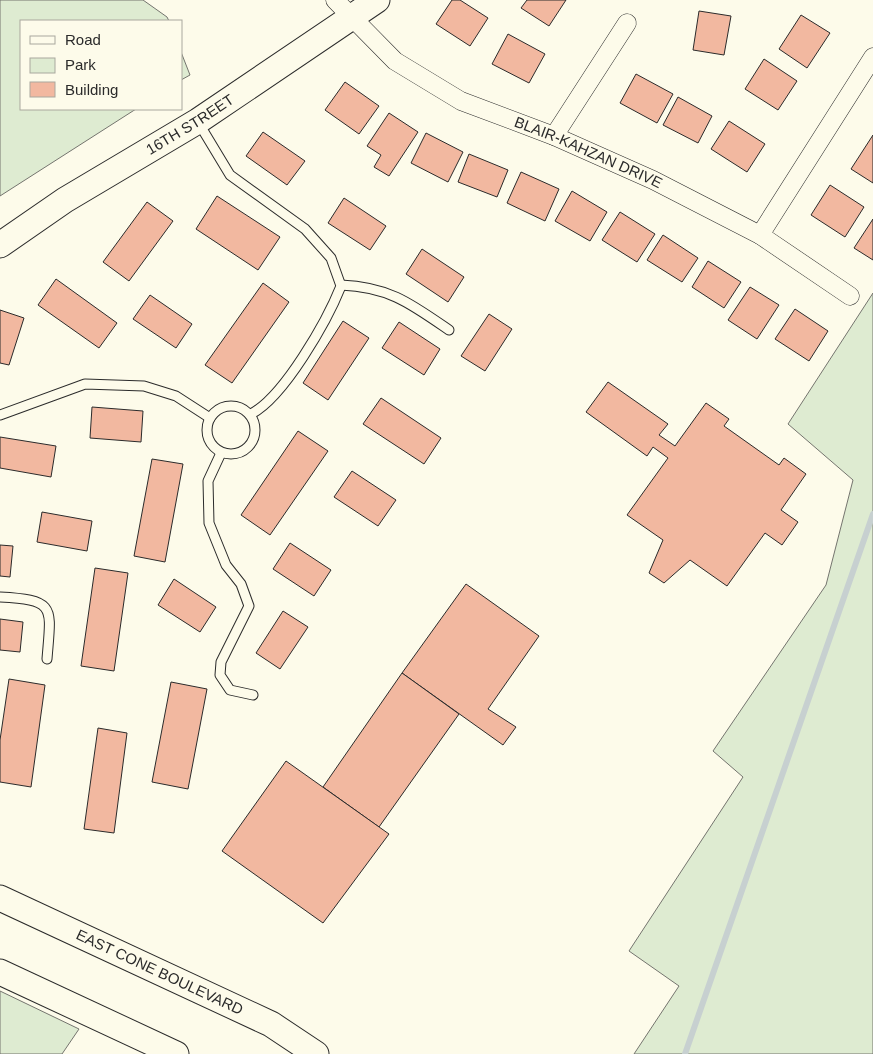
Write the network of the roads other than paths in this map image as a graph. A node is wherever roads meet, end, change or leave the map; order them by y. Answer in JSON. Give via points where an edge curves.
{"nodes":[{"id":1,"x":335,"y":0,"type":"edge"},
{"id":2,"x":377,"y":0,"type":"edge"},
{"id":3,"x":352,"y":17,"type":"junction"},
{"id":4,"x":627,"y":23,"type":"dead end"},
{"id":5,"x":873,"y":57,"type":"edge"},
{"id":6,"x":198,"y":121,"type":"junction"},
{"id":7,"x":554,"y":136,"type":"junction"},
{"id":8,"x":760,"y":235,"type":"junction"},
{"id":9,"x":0,"y":245,"type":"edge"},
{"id":10,"x":341,"y":284,"type":"junction"},
{"id":11,"x":850,"y":296,"type":"dead end"},
{"id":12,"x":449,"y":330,"type":"dead end"},
{"id":13,"x":251,"y":414,"type":"junction"},
{"id":14,"x":0,"y":415,"type":"edge"},
{"id":15,"x":210,"y":418,"type":"junction"},
{"id":16,"x":221,"y":453,"type":"junction"},
{"id":17,"x":0,"y":597,"type":"edge"},
{"id":18,"x":47,"y":659,"type":"dead end"},
{"id":19,"x":253,"y":695,"type":"dead end"},
{"id":20,"x":0,"y":898,"type":"edge"},
{"id":21,"x":0,"y":972,"type":"edge"},
{"id":22,"x":176,"y":1054,"type":"edge"},
{"id":23,"x":316,"y":1054,"type":"edge"}],
"edges":[{"from":1,"to":3,"type":"street","name":"BLAIR-KAHZAN DRIVE"},
{"from":2,"to":3,"type":"street","name":"16TH STREET"},
{"from":3,"to":6,"type":"street","name":"16TH STREET"},
{"from":3,"to":7,"type":"street","name":"BLAIR-KAHZAN DRIVE","via":[[395,61],[461,101]]},
{"from":4,"to":7,"type":"street"},
{"from":5,"to":8,"type":"street"},
{"from":6,"to":9,"type":"street","name":"16TH STREET","via":[[65,200]]},
{"from":6,"to":10,"type":"lane","via":[[230,175],[305,229],[331,258]]},
{"from":7,"to":8,"type":"street","name":"BLAIR-KAHZAN DRIVE","via":[[653,180]]},
{"from":8,"to":11,"type":"street","name":"BLAIR-KAHZAN DRIVE"},
{"from":10,"to":12,"type":"lane","via":[[386,291],[409,302]]},
{"from":10,"to":13,"type":"lane","via":[[318,334],[274,395],[261,409]]},
{"from":13,"to":15,"type":"lane","via":[[238,406],[228,405]]},
{"from":13,"to":16,"type":"lane","via":[[256,425],[251,444],[242,452]]},
{"from":14,"to":15,"type":"lane","via":[[85,384],[144,386],[176,396]]},
{"from":15,"to":16,"type":"lane","via":[[208,438],[214,449]]},
{"from":16,"to":19,"type":"lane","via":[[208,481],[209,523],[226,565],[241,584],[249,606],[220,662],[220,675],[230,690]]},
{"from":17,"to":18,"type":"lane","via":[[33,599],[46,607],[50,620]]},
{"from":20,"to":23,"type":"street","name":"EAST CONE BOULEVARD","via":[[271,1024]]},
{"from":21,"to":22,"type":"street"}]}
